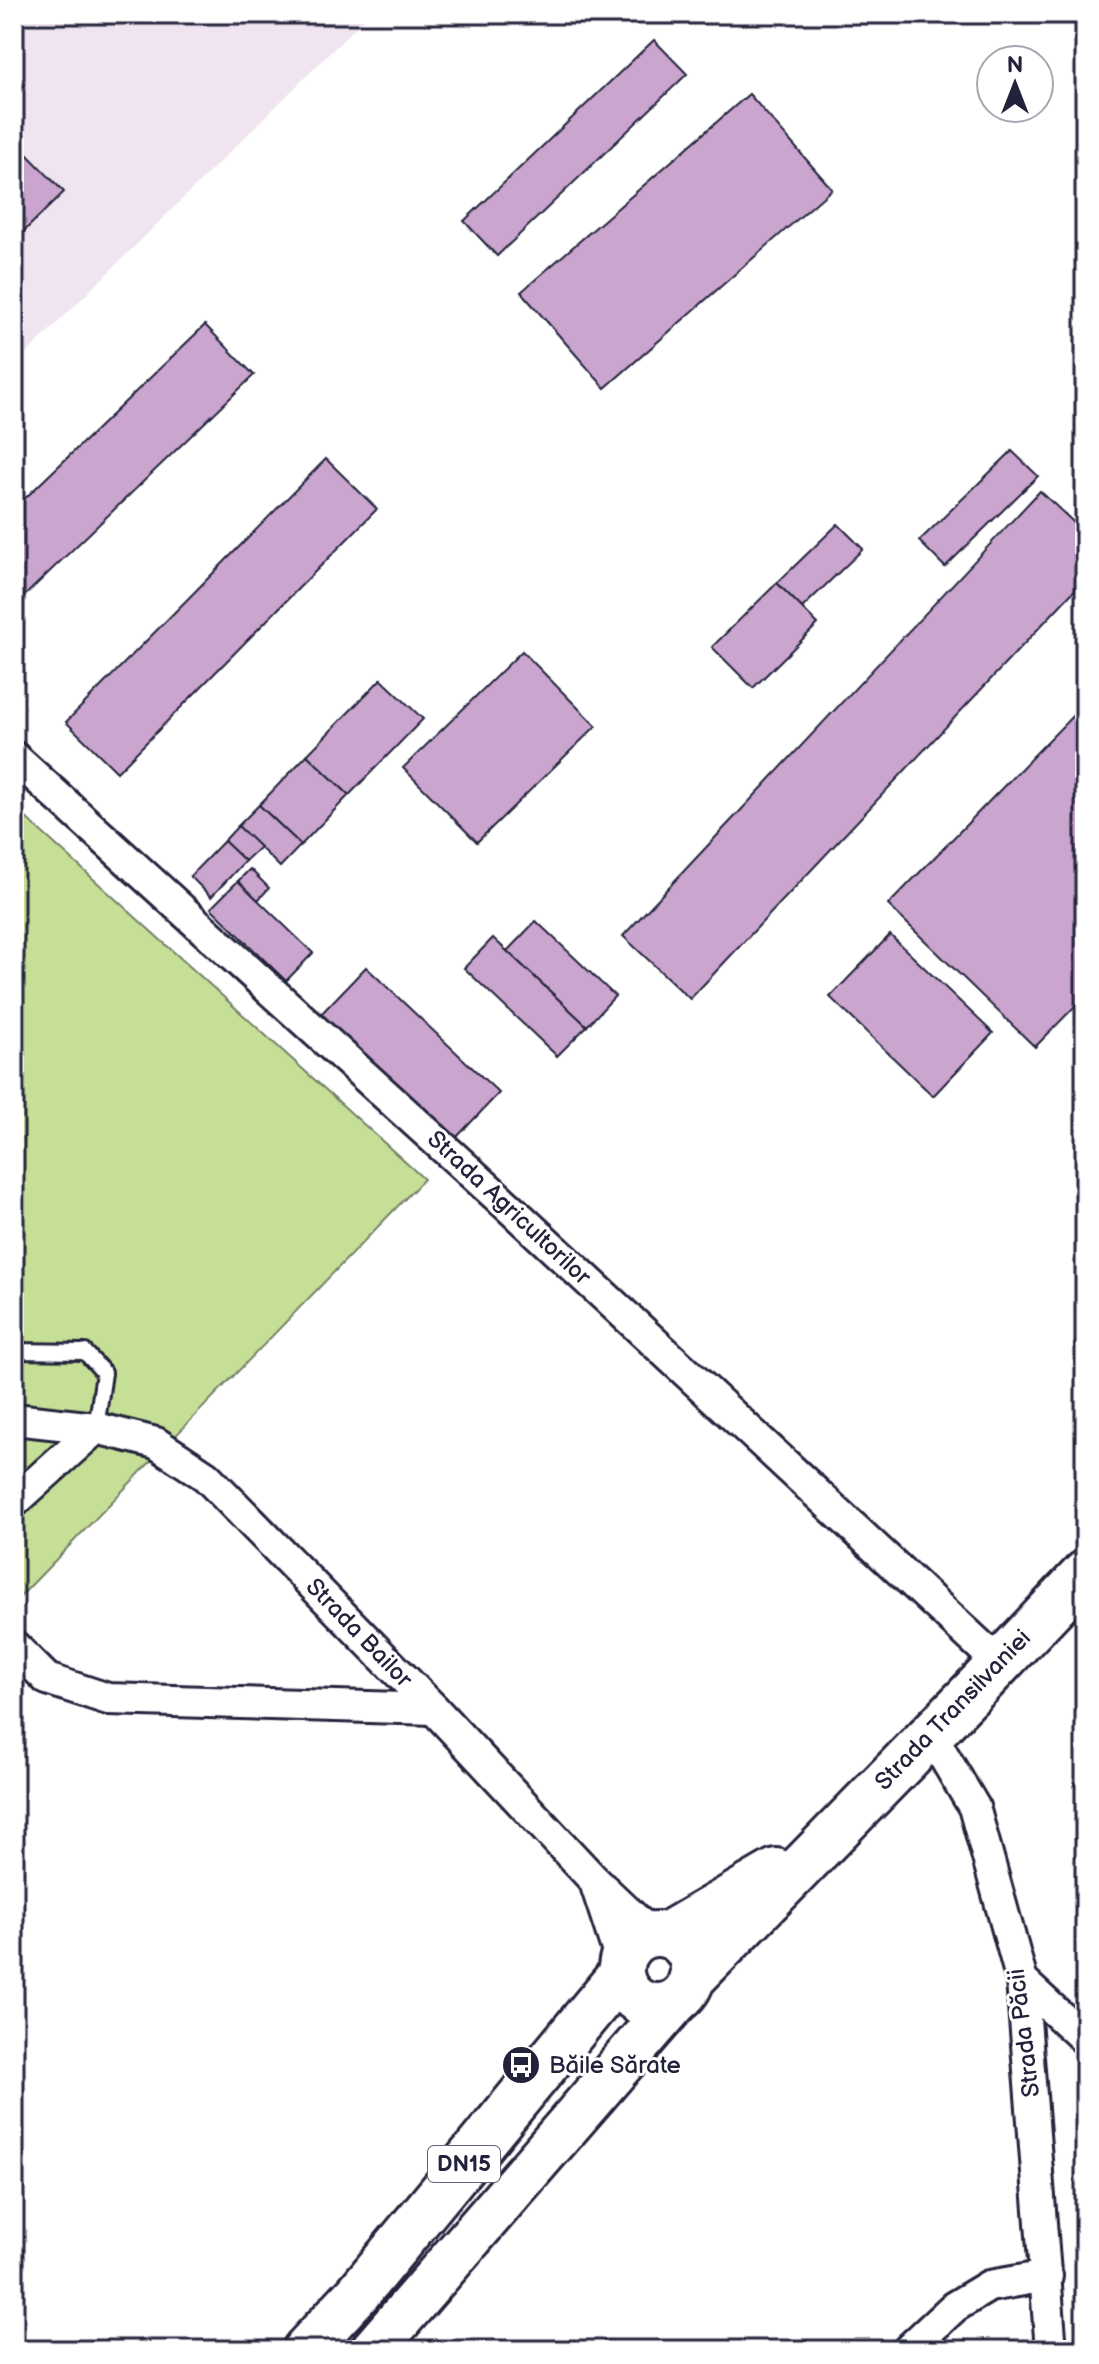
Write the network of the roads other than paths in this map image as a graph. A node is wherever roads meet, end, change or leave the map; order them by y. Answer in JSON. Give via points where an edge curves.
{"nodes":[{"id":1,"x":14,"y":757,"type":"edge"},
{"id":2,"x":14,"y":1351,"type":"edge"},
{"id":3,"x":14,"y":1419,"type":"edge"},
{"id":4,"x":96,"y":1428,"type":"junction"},
{"id":5,"x":14,"y":1502,"type":"edge"},
{"id":6,"x":1085,"y":1573,"type":"edge"},
{"id":7,"x":14,"y":1646,"type":"edge"},
{"id":8,"x":999,"y":1663,"type":"junction"},
{"id":9,"x":434,"y":1709,"type":"junction"},
{"id":10,"x":930,"y":1733,"type":"junction"},
{"id":11,"x":820,"y":1846,"type":"junction"},
{"id":12,"x":640,"y":1951,"type":"junction"},
{"id":13,"x":1022,"y":1981,"type":"junction"},
{"id":14,"x":683,"y":1991,"type":"junction"},
{"id":15,"x":1085,"y":2039,"type":"edge"},
{"id":16,"x":1047,"y":2276,"type":"junction"},
{"id":17,"x":305,"y":2350,"type":"edge"},
{"id":18,"x":373,"y":2350,"type":"edge"},
{"id":19,"x":908,"y":2350,"type":"edge"},
{"id":20,"x":1051,"y":2350,"type":"edge"}],
"edges":[{"from":1,"to":8,"type":"street","name":"Strada Agricultorilor"},
{"from":2,"to":4,"type":"lane","via":[[85,1352],[104,1373]]},
{"from":3,"to":4,"type":"street","name":"Strada Bailor"},
{"from":4,"to":5,"type":"street"},
{"from":4,"to":9,"type":"street","name":"Strada Bailor","via":[[156,1443],[206,1476]]},
{"from":6,"to":8,"type":"main road","name":"Strada Transilvaniei","number":"DN15"},
{"from":7,"to":9,"type":"street","via":[[47,1679],[108,1699]]},
{"from":8,"to":10,"type":"main road","name":"Strada Transilvaniei","number":"DN15"},
{"from":9,"to":12,"type":"street","name":"Strada Bailor","via":[[594,1880]]},
{"from":10,"to":11,"type":"main road","name":"Strada Transilvaniei","number":"DN15"},
{"from":10,"to":13,"type":"street","name":"Strada Păcii","via":[[974,1807]]},
{"from":11,"to":12,"type":"main road","name":"Strada Transilvaniei","number":"DN15"},
{"from":11,"to":14,"type":"main road","name":"Strada Transilvaniei","number":"DN15"},
{"from":12,"to":14,"type":"main road","via":[[679,1941],[693,1965]]},
{"from":12,"to":14,"type":"main road","via":[[625,1989],[634,1999],[661,2006]]},
{"from":12,"to":17,"type":"main road","name":"Strada Transilvaniei","number":"DN15"},
{"from":13,"to":15,"type":"street"},
{"from":13,"to":16,"type":"street","name":"Strada Păcii"},
{"from":14,"to":18,"type":"main road","name":"Strada Transilvaniei","number":"DN15"},
{"from":16,"to":19,"type":"street","via":[[989,2286],[954,2307]]},
{"from":16,"to":20,"type":"street","name":"Strada Păcii"}]}
